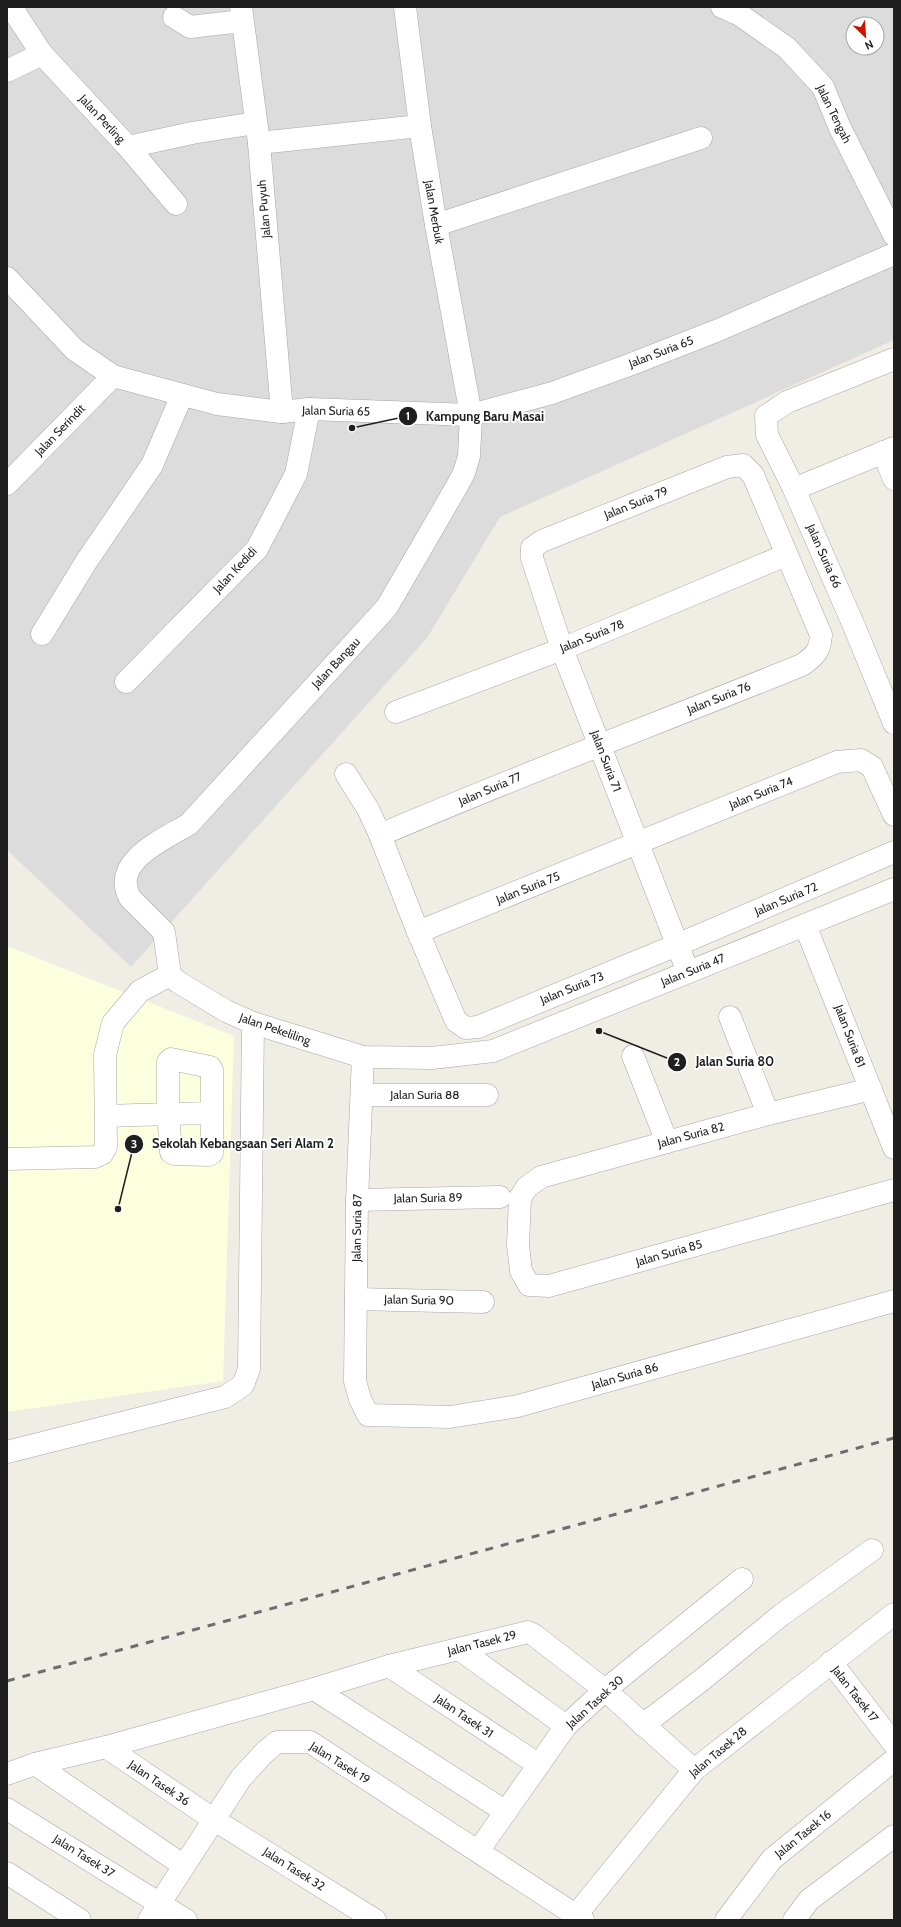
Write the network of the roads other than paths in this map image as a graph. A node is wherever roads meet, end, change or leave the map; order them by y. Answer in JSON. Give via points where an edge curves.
{"nodes":[{"id":1,"x":13,"y":7,"type":"edge"},
{"id":2,"x":405,"y":7,"type":"edge"},
{"id":3,"x":722,"y":7,"type":"edge"},
{"id":4,"x":242,"y":14,"type":"edge"},
{"id":5,"x":174,"y":17,"type":"dead end"},
{"id":6,"x":42,"y":54,"type":"junction"},
{"id":7,"x":7,"y":71,"type":"edge"},
{"id":8,"x":420,"y":126,"type":"junction"},
{"id":9,"x":257,"y":133,"type":"junction"},
{"id":10,"x":701,"y":138,"type":"dead end"},
{"id":11,"x":128,"y":147,"type":"junction"},
{"id":12,"x":176,"y":204,"type":"dead end"},
{"id":13,"x":436,"y":225,"type":"junction"},
{"id":14,"x":894,"y":235,"type":"edge"},
{"id":15,"x":894,"y":254,"type":"edge"},
{"id":16,"x":7,"y":278,"type":"edge"},
{"id":17,"x":894,"y":359,"type":"edge"},
{"id":18,"x":113,"y":376,"type":"junction"},
{"id":19,"x":182,"y":395,"type":"junction"},
{"id":20,"x":309,"y":409,"type":"junction"},
{"id":21,"x":282,"y":412,"type":"junction"},
{"id":22,"x":471,"y":416,"type":"junction"},
{"id":23,"x":889,"y":450,"type":"edge"},
{"id":24,"x":894,"y":479,"type":"edge"},
{"id":25,"x":7,"y":484,"type":"edge"},
{"id":26,"x":794,"y":489,"type":"junction"},
{"id":27,"x":532,"y":548,"type":"joint"},
{"id":28,"x":786,"y":555,"type":"junction"},
{"id":29,"x":42,"y":634,"type":"dead end"},
{"id":30,"x":562,"y":649,"type":"junction"},
{"id":31,"x":126,"y":682,"type":"dead end"},
{"id":32,"x":396,"y":712,"type":"dead end"},
{"id":33,"x":894,"y":723,"type":"edge"},
{"id":34,"x":601,"y":746,"type":"junction"},
{"id":35,"x":346,"y":774,"type":"dead end"},
{"id":36,"x":894,"y":816,"type":"edge"},
{"id":37,"x":380,"y":835,"type":"junction"},
{"id":38,"x":638,"y":844,"type":"junction"},
{"id":39,"x":894,"y":852,"type":"edge"},
{"id":40,"x":894,"y":889,"type":"edge"},
{"id":41,"x":805,"y":925,"type":"junction"},
{"id":42,"x":418,"y":932,"type":"junction"},
{"id":43,"x":678,"y":945,"type":"junction"},
{"id":44,"x":688,"y":972,"type":"junction"},
{"id":45,"x":170,"y":975,"type":"junction"},
{"id":46,"x":730,"y":1017,"type":"dead end"},
{"id":47,"x":253,"y":1024,"type":"junction"},
{"id":48,"x":493,"y":1051,"type":"joint"},
{"id":49,"x":633,"y":1056,"type":"dead end"},
{"id":50,"x":363,"y":1057,"type":"junction"},
{"id":51,"x":871,"y":1089,"type":"junction"},
{"id":52,"x":362,"y":1095,"type":"junction"},
{"id":53,"x":487,"y":1095,"type":"dead end"},
{"id":54,"x":212,"y":1113,"type":"junction"},
{"id":55,"x":168,"y":1114,"type":"junction"},
{"id":56,"x":768,"y":1114,"type":"junction"},
{"id":57,"x":106,"y":1116,"type":"junction"},
{"id":58,"x":667,"y":1142,"type":"junction"},
{"id":59,"x":894,"y":1148,"type":"edge"},
{"id":60,"x":7,"y":1159,"type":"edge"},
{"id":61,"x":894,"y":1190,"type":"edge"},
{"id":62,"x":510,"y":1197,"type":"junction"},
{"id":63,"x":357,"y":1200,"type":"junction"},
{"id":64,"x":356,"y":1299,"type":"junction"},
{"id":65,"x":894,"y":1301,"type":"edge"},
{"id":66,"x":483,"y":1302,"type":"dead end"},
{"id":67,"x":360,"y":1399,"type":"joint"},
{"id":68,"x":7,"y":1452,"type":"edge"},
{"id":69,"x":872,"y":1550,"type":"dead end"},
{"id":70,"x":742,"y":1579,"type":"dead end"},
{"id":71,"x":894,"y":1614,"type":"edge"},
{"id":72,"x":459,"y":1650,"type":"junction"},
{"id":73,"x":831,"y":1662,"type":"junction"},
{"id":74,"x":389,"y":1666,"type":"junction"},
{"id":75,"x":314,"y":1689,"type":"junction"},
{"id":76,"x":605,"y":1690,"type":"junction"},
{"id":77,"x":643,"y":1725,"type":"junction"},
{"id":78,"x":566,"y":1726,"type":"junction"},
{"id":79,"x":894,"y":1744,"type":"edge"},
{"id":80,"x":106,"y":1747,"type":"junction"},
{"id":81,"x":894,"y":1760,"type":"edge"},
{"id":82,"x":35,"y":1764,"type":"junction"},
{"id":83,"x":539,"y":1765,"type":"junction"},
{"id":84,"x":694,"y":1770,"type":"junction"},
{"id":85,"x":7,"y":1774,"type":"edge"},
{"id":86,"x":7,"y":1809,"type":"edge"},
{"id":87,"x":506,"y":1812,"type":"junction"},
{"id":88,"x":213,"y":1818,"type":"junction"},
{"id":89,"x":894,"y":1836,"type":"edge"},
{"id":90,"x":478,"y":1852,"type":"junction"},
{"id":91,"x":184,"y":1866,"type":"junction"},
{"id":92,"x":7,"y":1873,"type":"edge"},
{"id":93,"x":155,"y":1912,"type":"edge"},
{"id":94,"x":577,"y":1918,"type":"edge"},
{"id":95,"x":80,"y":1920,"type":"edge"},
{"id":96,"x":186,"y":1920,"type":"edge"},
{"id":97,"x":375,"y":1920,"type":"edge"},
{"id":98,"x":726,"y":1920,"type":"edge"},
{"id":99,"x":794,"y":1920,"type":"edge"}],
"edges":[{"from":1,"to":6,"type":"street","name":"Jalan Perling"},
{"from":2,"to":8,"type":"street","name":"Jalan Merbuk"},
{"from":3,"to":14,"type":"street","name":"Jalan Tengah","via":[[740,15],[787,48],[823,87],[840,128]]},
{"from":4,"to":5,"type":"street","via":[[190,27]]},
{"from":4,"to":9,"type":"street","name":"Jalan Puyuh"},
{"from":6,"to":7,"type":"street"},
{"from":6,"to":11,"type":"street","name":"Jalan Perling"},
{"from":8,"to":9,"type":"street","name":"Jalan Perling"},
{"from":8,"to":13,"type":"street","name":"Jalan Merbuk"},
{"from":9,"to":11,"type":"street","name":"Jalan Perling","via":[[192,133]]},
{"from":9,"to":21,"type":"street","name":"Jalan Puyuh"},
{"from":10,"to":13,"type":"street"},
{"from":11,"to":12,"type":"street"},
{"from":13,"to":22,"type":"street","name":"Jalan Merbuk"},
{"from":15,"to":22,"type":"street","name":"Jalan Suria 65","via":[[716,331],[644,359],[552,393]]},
{"from":16,"to":18,"type":"street","name":"Jalan Suria 65","via":[[75,350]]},
{"from":17,"to":26,"type":"street","name":"Jalan Suria 66","via":[[787,402],[766,416],[767,435]]},
{"from":18,"to":19,"type":"street","name":"Jalan Suria 65"},
{"from":18,"to":25,"type":"street","name":"Jalan Serindit"},
{"from":19,"to":21,"type":"street","name":"Jalan Suria 65","via":[[217,404]]},
{"from":19,"to":29,"type":"street","via":[[152,465],[86,562]]},
{"from":20,"to":21,"type":"street","name":"Jalan Suria 65"},
{"from":20,"to":22,"type":"street","name":"Jalan Suria 65"},
{"from":20,"to":31,"type":"street","name":"Jalan Kedidi","via":[[296,474],[257,549]]},
{"from":22,"to":45,"type":"street","name":"Jalan Bangau","via":[[469,456],[464,473],[387,607],[189,824],[152,845],[131,863],[126,891],[164,932]]},
{"from":23,"to":24,"type":"street"},
{"from":23,"to":26,"type":"street"},
{"from":26,"to":33,"type":"street","name":"Jalan Suria 66"},
{"from":27,"to":28,"type":"street","name":"Jalan Suria 79","via":[[542,541],[720,470],[743,465],[753,475]]},
{"from":27,"to":30,"type":"street","name":"Jalan Suria 71","via":[[532,558]]},
{"from":28,"to":30,"type":"street","name":"Jalan Suria 78"},
{"from":28,"to":34,"type":"street","name":"Jalan Suria 76","via":[[821,635],[820,647],[814,657],[802,665]]},
{"from":30,"to":32,"type":"street","name":"Jalan Suria 78"},
{"from":30,"to":34,"type":"street","name":"Jalan Suria 71"},
{"from":34,"to":37,"type":"street","name":"Jalan Suria 77","via":[[555,762]]},
{"from":34,"to":38,"type":"street","name":"Jalan Suria 71"},
{"from":35,"to":37,"type":"street","via":[[368,809]]},
{"from":36,"to":38,"type":"street","name":"Jalan Suria 74","via":[[872,767],[861,760],[837,762]]},
{"from":37,"to":42,"type":"street"},
{"from":38,"to":42,"type":"street","name":"Jalan Suria 75"},
{"from":38,"to":43,"type":"street","name":"Jalan Suria 71"},
{"from":39,"to":43,"type":"street","name":"Jalan Suria 72"},
{"from":40,"to":41,"type":"street","name":"Jalan Suria 47"},
{"from":41,"to":44,"type":"street","name":"Jalan Suria 47"},
{"from":41,"to":51,"type":"street","name":"Jalan Suria 81"},
{"from":42,"to":43,"type":"street","name":"Jalan Suria 73","via":[[456,1021],[466,1028],[478,1027]]},
{"from":43,"to":44,"type":"street","name":"Jalan Suria 71"},
{"from":44,"to":48,"type":"street","name":"Jalan Suria 47"},
{"from":45,"to":47,"type":"street","name":"Jalan Pekeliling","via":[[226,1011]]},
{"from":45,"to":57,"type":"street","via":[[140,992],[114,1023],[105,1055]]},
{"from":46,"to":56,"type":"street"},
{"from":47,"to":50,"type":"street","name":"Jalan Pekeliling"},
{"from":47,"to":68,"type":"street","via":[[249,1369],[243,1384],[226,1397]]},
{"from":48,"to":50,"type":"street","name":"Jalan Pekeliling","via":[[432,1058]]},
{"from":49,"to":58,"type":"street"},
{"from":50,"to":52,"type":"street","name":"Jalan Suria 87"},
{"from":51,"to":56,"type":"street","name":"Jalan Suria 82"},
{"from":51,"to":59,"type":"street","name":"Jalan Suria 81"},
{"from":52,"to":53,"type":"street","name":"Jalan Suria 88"},
{"from":52,"to":63,"type":"street","name":"Jalan Suria 87"},
{"from":54,"to":55,"type":"street"},
{"from":54,"to":55,"type":"street","via":[[212,1153],[209,1155],[171,1152]]},
{"from":54,"to":55,"type":"street","via":[[210,1067],[171,1059],[168,1062]]},
{"from":55,"to":57,"type":"street"},
{"from":56,"to":58,"type":"street","name":"Jalan Suria 82"},
{"from":57,"to":60,"type":"street","via":[[106,1147],[102,1154],[95,1157]]},
{"from":58,"to":62,"type":"street","name":"Jalan Suria 82","via":[[541,1177]]},
{"from":61,"to":62,"type":"street","name":"Jalan Suria 85","via":[[549,1286],[529,1285],[521,1271]]},
{"from":62,"to":63,"type":"street","name":"Jalan Suria 89"},
{"from":63,"to":64,"type":"street","name":"Jalan Suria 87"},
{"from":64,"to":66,"type":"street","name":"Jalan Suria 90"},
{"from":64,"to":67,"type":"street","name":"Jalan Suria 87","via":[[355,1381]]},
{"from":65,"to":67,"type":"street","name":"Jalan Suria 86","via":[[496,1411],[450,1417],[368,1415]]},
{"from":69,"to":77,"type":"street","via":[[780,1616]]},
{"from":70,"to":76,"type":"street","name":"Jalan Tasek 30"},
{"from":71,"to":73,"type":"street","name":"Jalan Tasek 28"},
{"from":72,"to":74,"type":"street","name":"Jalan Tasek 29"},
{"from":72,"to":76,"type":"street","name":"Jalan Tasek 29","via":[[524,1632],[531,1633]]},
{"from":72,"to":78,"type":"street"},
{"from":73,"to":79,"type":"street","name":"Jalan Tasek 17"},
{"from":73,"to":84,"type":"street","name":"Jalan Tasek 28"},
{"from":74,"to":75,"type":"street","name":"Jalan Tasek 29"},
{"from":74,"to":83,"type":"street","name":"Jalan Tasek 31"},
{"from":75,"to":80,"type":"street","name":"Jalan Tasek 29"},
{"from":75,"to":87,"type":"street"},
{"from":76,"to":77,"type":"street","name":"Jalan Tasek 29"},
{"from":76,"to":78,"type":"street","name":"Jalan Tasek 30"},
{"from":77,"to":84,"type":"street","name":"Jalan Tasek 29"},
{"from":78,"to":83,"type":"street","name":"Jalan Tasek 30"},
{"from":80,"to":82,"type":"street","name":"Jalan Tasek 29"},
{"from":80,"to":88,"type":"street","name":"Jalan Tasek 36"},
{"from":81,"to":98,"type":"street","name":"Jalan Tasek 16","via":[[772,1859]]},
{"from":82,"to":85,"type":"street","name":"Jalan Tasek 29"},
{"from":82,"to":91,"type":"street"},
{"from":83,"to":87,"type":"street","name":"Jalan Tasek 30"},
{"from":84,"to":94,"type":"street","name":"Jalan Tasek 28"},
{"from":86,"to":93,"type":"street","name":"Jalan Tasek 37"},
{"from":87,"to":90,"type":"street","name":"Jalan Tasek 30"},
{"from":88,"to":90,"type":"street","name":"Jalan Tasek 19","via":[[241,1778],[277,1742],[310,1742]]},
{"from":88,"to":91,"type":"street","name":"Jalan Tasek 19"},
{"from":88,"to":97,"type":"street","name":"Jalan Tasek 32"},
{"from":89,"to":99,"type":"street","via":[[809,1900]]},
{"from":90,"to":94,"type":"street","name":"Jalan Tasek 19"},
{"from":91,"to":93,"type":"street","name":"Jalan Tasek 19"},
{"from":92,"to":95,"type":"street"},
{"from":93,"to":96,"type":"street","name":"Jalan Tasek 37"}]}
